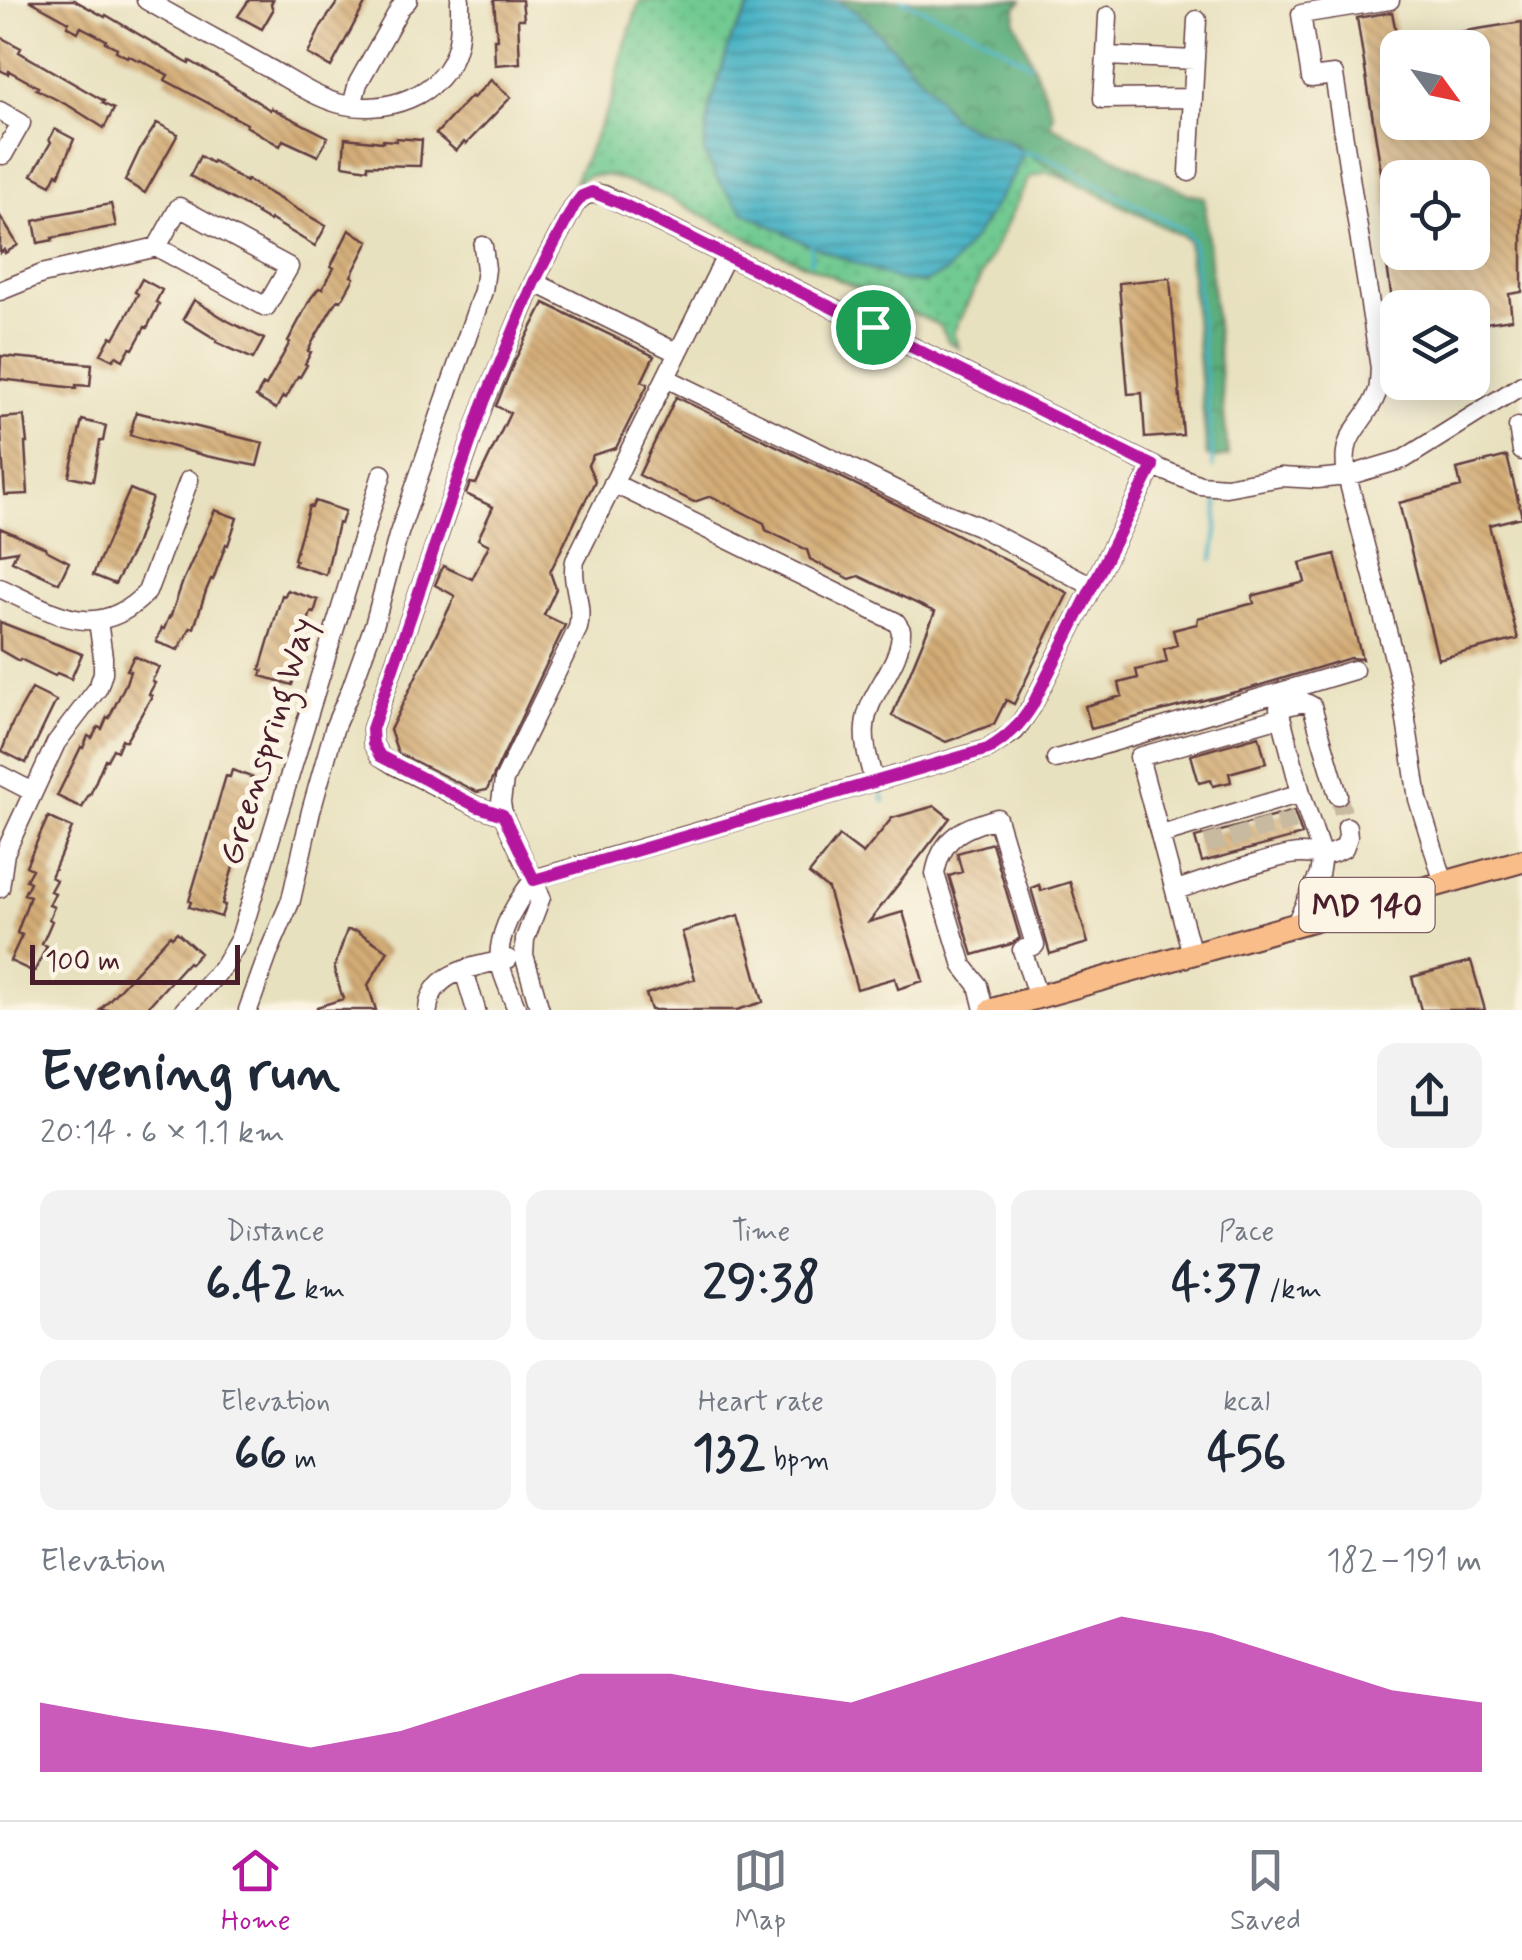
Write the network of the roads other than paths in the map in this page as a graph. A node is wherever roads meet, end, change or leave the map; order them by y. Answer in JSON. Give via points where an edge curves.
{"nodes":[{"id":1,"x":146,"y":0,"type":"edge"},
{"id":2,"x":408,"y":0,"type":"edge"},
{"id":3,"x":460,"y":0,"type":"edge"},
{"id":4,"x":1390,"y":0,"type":"edge"},
{"id":5,"x":1108,"y":16,"type":"dead end"},
{"id":6,"x":1197,"y":20,"type":"dead end"},
{"id":7,"x":1106,"y":56,"type":"junction"},
{"id":8,"x":1195,"y":60,"type":"junction"},
{"id":9,"x":1192,"y":98,"type":"junction"},
{"id":10,"x":352,"y":106,"type":"junction"},
{"id":11,"x":0,"y":111,"type":"edge"},
{"id":12,"x":0,"y":154,"type":"edge"},
{"id":13,"x":1189,"y":172,"type":"dead end"},
{"id":14,"x":483,"y":246,"type":"dead end"},
{"id":15,"x":157,"y":247,"type":"junction"},
{"id":16,"x":726,"y":256,"type":"junction"},
{"id":17,"x":534,"y":282,"type":"junction"},
{"id":18,"x":0,"y":291,"type":"edge"},
{"id":19,"x":678,"y":353,"type":"junction"},
{"id":20,"x":666,"y":378,"type":"junction"},
{"id":21,"x":1522,"y":385,"type":"edge"},
{"id":22,"x":1518,"y":426,"type":"dead end"},
{"id":23,"x":1522,"y":451,"type":"edge"},
{"id":24,"x":1153,"y":466,"type":"junction"},
{"id":25,"x":382,"y":474,"type":"dead end"},
{"id":26,"x":1347,"y":476,"type":"junction"},
{"id":27,"x":190,"y":480,"type":"dead end"},
{"id":28,"x":614,"y":483,"type":"junction"},
{"id":29,"x":1092,"y":586,"type":"junction"},
{"id":30,"x":0,"y":588,"type":"edge"},
{"id":31,"x":98,"y":621,"type":"junction"},
{"id":32,"x":1354,"y":670,"type":"dead end"},
{"id":33,"x":1278,"y":706,"type":"junction"},
{"id":34,"x":1132,"y":736,"type":"junction"},
{"id":35,"x":1139,"y":758,"type":"junction"},
{"id":36,"x":1056,"y":759,"type":"dead end"},
{"id":37,"x":0,"y":775,"type":"edge"},
{"id":38,"x":874,"y":782,"type":"junction"},
{"id":39,"x":33,"y":792,"type":"junction"},
{"id":40,"x":1301,"y":792,"type":"junction"},
{"id":41,"x":1338,"y":795,"type":"tunnel mouth"},
{"id":42,"x":503,"y":815,"type":"junction"},
{"id":43,"x":1347,"y":827,"type":"dead end"},
{"id":44,"x":1161,"y":835,"type":"junction"},
{"id":45,"x":1322,"y":856,"type":"junction"},
{"id":46,"x":1522,"y":861,"type":"edge"},
{"id":47,"x":534,"y":880,"type":"junction"},
{"id":48,"x":1444,"y":883,"type":"junction"},
{"id":49,"x":0,"y":888,"type":"edge"},
{"id":50,"x":1176,"y":890,"type":"junction"},
{"id":51,"x":1295,"y":925,"type":"junction"},
{"id":52,"x":1192,"y":954,"type":"junction"},
{"id":53,"x":524,"y":955,"type":"junction"},
{"id":54,"x":500,"y":961,"type":"junction"},
{"id":55,"x":464,"y":971,"type":"junction"},
{"id":56,"x":1038,"y":997,"type":"junction"},
{"id":57,"x":184,"y":1010,"type":"edge"},
{"id":58,"x":248,"y":1010,"type":"edge"},
{"id":59,"x":428,"y":1010,"type":"edge"},
{"id":60,"x":476,"y":1010,"type":"edge"},
{"id":61,"x":517,"y":1010,"type":"edge"},
{"id":62,"x":540,"y":1010,"type":"edge"},
{"id":63,"x":984,"y":1010,"type":"edge"},
{"id":64,"x":992,"y":1010,"type":"edge"}],
"edges":[{"from":1,"to":10,"type":"street","via":[[318,96]]},
{"from":2,"to":10,"type":"street","via":[[358,83]]},
{"from":3,"to":10,"type":"street","via":[[457,49],[440,78],[390,106]]},
{"from":4,"to":26,"type":"street","via":[[1301,14],[1311,78],[1334,75],[1380,368],[1378,391],[1345,450]]},
{"from":5,"to":7,"type":"street"},
{"from":6,"to":8,"type":"street"},
{"from":7,"to":8,"type":"street"},
{"from":7,"to":9,"type":"street","via":[[1104,99]]},
{"from":8,"to":9,"type":"street"},
{"from":9,"to":13,"type":"street"},
{"from":11,"to":12,"type":"street","via":[[21,123]]},
{"from":14,"to":58,"type":"street","via":[[484,291],[335,726],[291,900]]},
{"from":15,"to":15,"type":"street","via":[[266,307],[289,266],[180,206]]},
{"from":15,"to":18,"type":"street","via":[[42,274]]},
{"from":16,"to":17,"type":"street","via":[[592,192],[574,206]]},
{"from":16,"to":19,"type":"street"},
{"from":16,"to":24,"type":"street"},
{"from":17,"to":19,"type":"street"},
{"from":17,"to":42,"type":"street","via":[[484,402],[372,729],[380,756]]},
{"from":19,"to":20,"type":"street"},
{"from":20,"to":28,"type":"street"},
{"from":20,"to":29,"type":"street"},
{"from":21,"to":26,"type":"street","via":[[1404,459]]},
{"from":22,"to":23,"type":"street"},
{"from":24,"to":26,"type":"street","via":[[1209,487]]},
{"from":24,"to":29,"type":"street"},
{"from":25,"to":57,"type":"street","name":"Greenspring Way","via":[[240,938]]},
{"from":26,"to":48,"type":"street","via":[[1400,682],[1418,799]]},
{"from":27,"to":31,"type":"street","via":[[148,592],[121,614]]},
{"from":28,"to":38,"type":"street","via":[[896,622],[902,630],[898,652],[865,727]]},
{"from":28,"to":42,"type":"street","via":[[575,561],[578,628],[504,780]]},
{"from":29,"to":38,"type":"street","via":[[1014,731],[988,749]]},
{"from":30,"to":31,"type":"street","via":[[54,613]]},
{"from":31,"to":39,"type":"street","via":[[104,657],[98,688],[56,743]]},
{"from":32,"to":33,"type":"street"},
{"from":33,"to":34,"type":"street"},
{"from":33,"to":35,"type":"street"},
{"from":33,"to":40,"type":"street"},
{"from":33,"to":41,"type":"street","via":[[1312,706]]},
{"from":34,"to":35,"type":"street"},
{"from":34,"to":36,"type":"street"},
{"from":35,"to":44,"type":"street"},
{"from":37,"to":39,"type":"street"},
{"from":38,"to":47,"type":"street"},
{"from":39,"to":49,"type":"street","via":[[5,853]]},
{"from":40,"to":44,"type":"street","via":[[1282,806]]},
{"from":40,"to":45,"type":"street"},
{"from":42,"to":47,"type":"street"},
{"from":43,"to":45,"type":"street","via":[[1344,848]]},
{"from":44,"to":50,"type":"street"},
{"from":45,"to":50,"type":"street","via":[[1292,846],[1221,866]]},
{"from":45,"to":51,"type":"street"},
{"from":46,"to":48,"type":"main road","number":"MD 140"},
{"from":47,"to":53,"type":"street","via":[[541,897]]},
{"from":47,"to":54,"type":"street","via":[[506,927]]},
{"from":48,"to":51,"type":"main road","number":"MD 140"},
{"from":50,"to":52,"type":"street"},
{"from":51,"to":52,"type":"main road","number":"MD 140"},
{"from":52,"to":56,"type":"main road","number":"MD 140"},
{"from":53,"to":54,"type":"street"},
{"from":53,"to":62,"type":"street"},
{"from":54,"to":55,"type":"street"},
{"from":54,"to":61,"type":"street"},
{"from":55,"to":59,"type":"street","via":[[437,983]]},
{"from":55,"to":60,"type":"street"},
{"from":56,"to":63,"type":"street","via":[[1022,950],[1035,945],[997,818],[962,829],[936,864],[936,884]]},
{"from":56,"to":64,"type":"main road","number":"MD 140"}]}
